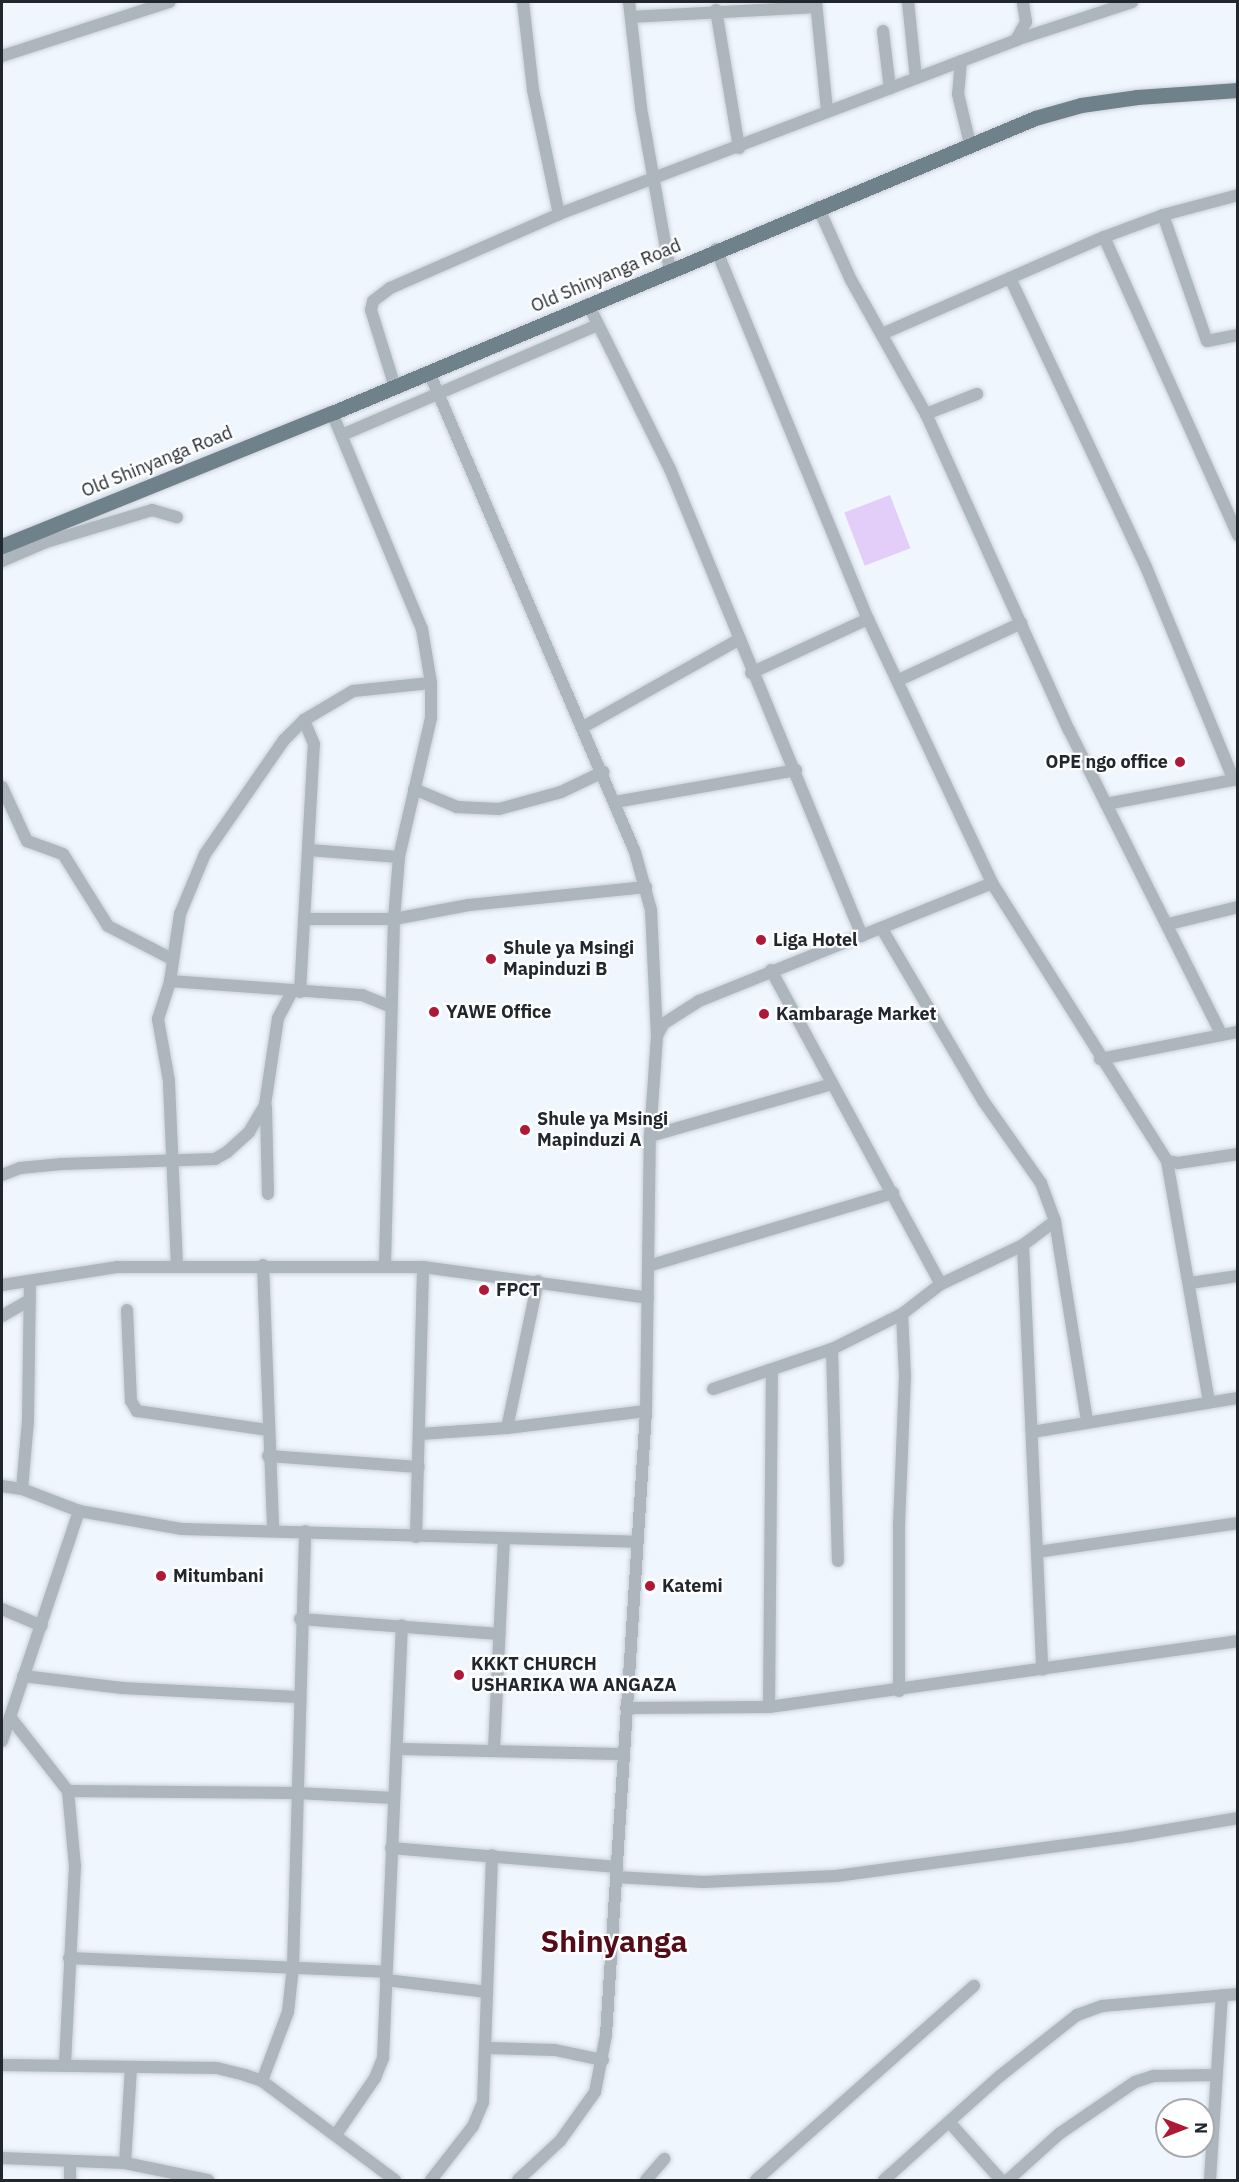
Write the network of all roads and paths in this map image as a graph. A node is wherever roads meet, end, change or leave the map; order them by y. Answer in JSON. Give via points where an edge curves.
{"nodes":[{"id":1,"x":169,"y":2,"type":"edge"},
{"id":2,"x":523,"y":2,"type":"edge"},
{"id":3,"x":629,"y":2,"type":"edge"},
{"id":4,"x":908,"y":2,"type":"edge"},
{"id":5,"x":1023,"y":2,"type":"edge"},
{"id":6,"x":1132,"y":2,"type":"edge"},
{"id":7,"x":816,"y":4,"type":"edge"},
{"id":8,"x":716,"y":10,"type":"junction"},
{"id":9,"x":631,"y":18,"type":"junction"},
{"id":10,"x":883,"y":31,"type":"dead end"},
{"id":11,"x":1016,"y":40,"type":"junction"},
{"id":12,"x":2,"y":56,"type":"edge"},
{"id":13,"x":961,"y":62,"type":"junction"},
{"id":14,"x":916,"y":78,"type":"junction"},
{"id":15,"x":890,"y":89,"type":"junction"},
{"id":16,"x":1238,"y":90,"type":"edge"},
{"id":17,"x":827,"y":110,"type":"junction"},
{"id":18,"x":970,"y":144,"type":"junction"},
{"id":19,"x":739,"y":148,"type":"junction"},
{"id":20,"x":654,"y":180,"type":"junction"},
{"id":21,"x":1238,"y":195,"type":"edge"},
{"id":22,"x":818,"y":207,"type":"junction"},
{"id":23,"x":559,"y":214,"type":"junction"},
{"id":24,"x":1163,"y":215,"type":"junction"},
{"id":25,"x":1104,"y":237,"type":"junction"},
{"id":26,"x":716,"y":249,"type":"junction"},
{"id":27,"x":670,"y":270,"type":"junction"},
{"id":28,"x":1010,"y":278,"type":"junction"},
{"id":29,"x":588,"y":304,"type":"junction"},
{"id":30,"x":597,"y":325,"type":"junction"},
{"id":31,"x":884,"y":333,"type":"junction"},
{"id":32,"x":1238,"y":335,"type":"edge"},
{"id":33,"x":429,"y":372,"type":"junction"},
{"id":34,"x":395,"y":387,"type":"junction"},
{"id":35,"x":439,"y":394,"type":"junction"},
{"id":36,"x":977,"y":394,"type":"dead end"},
{"id":37,"x":332,"y":413,"type":"junction"},
{"id":38,"x":926,"y":414,"type":"junction"},
{"id":39,"x":342,"y":435,"type":"junction"},
{"id":40,"x":177,"y":517,"type":"dead end"},
{"id":41,"x":1238,"y":535,"type":"edge"},
{"id":42,"x":2,"y":546,"type":"edge"},
{"id":43,"x":2,"y":561,"type":"edge"},
{"id":44,"x":868,"y":619,"type":"junction"},
{"id":45,"x":1021,"y":623,"type":"junction"},
{"id":46,"x":740,"y":639,"type":"junction"},
{"id":47,"x":751,"y":673,"type":"junction"},
{"id":48,"x":899,"y":680,"type":"junction"},
{"id":49,"x":431,"y":683,"type":"junction"},
{"id":50,"x":304,"y":720,"type":"junction"},
{"id":51,"x":583,"y":727,"type":"junction"},
{"id":52,"x":796,"y":770,"type":"junction"},
{"id":53,"x":603,"y":772,"type":"junction"},
{"id":54,"x":1236,"y":780,"type":"edge"},
{"id":55,"x":2,"y":787,"type":"edge"},
{"id":56,"x":414,"y":789,"type":"junction"},
{"id":57,"x":615,"y":802,"type":"junction"},
{"id":58,"x":1106,"y":804,"type":"junction"},
{"id":59,"x":309,"y":850,"type":"junction"},
{"id":60,"x":399,"y":857,"type":"junction"},
{"id":61,"x":992,"y":883,"type":"junction"},
{"id":62,"x":646,"y":887,"type":"junction"},
{"id":63,"x":1238,"y":907,"type":"edge"},
{"id":64,"x":304,"y":919,"type":"junction"},
{"id":65,"x":393,"y":919,"type":"junction"},
{"id":66,"x":1169,"y":924,"type":"junction"},
{"id":67,"x":882,"y":929,"type":"junction"},
{"id":68,"x":862,"y":936,"type":"junction"},
{"id":69,"x":170,"y":958,"type":"junction"},
{"id":70,"x":771,"y":970,"type":"junction"},
{"id":71,"x":170,"y":981,"type":"junction"},
{"id":72,"x":296,"y":992,"type":"junction"},
{"id":73,"x":391,"y":1006,"type":"junction"},
{"id":74,"x":1238,"y":1032,"type":"edge"},
{"id":75,"x":1222,"y":1035,"type":"junction"},
{"id":76,"x":657,"y":1036,"type":"junction"},
{"id":77,"x":1100,"y":1059,"type":"junction"},
{"id":78,"x":832,"y":1084,"type":"junction"},
{"id":79,"x":266,"y":1105,"type":"junction"},
{"id":80,"x":650,"y":1136,"type":"junction"},
{"id":81,"x":1238,"y":1154,"type":"edge"},
{"id":82,"x":172,"y":1159,"type":"junction"},
{"id":83,"x":1167,"y":1161,"type":"junction"},
{"id":84,"x":2,"y":1175,"type":"edge"},
{"id":85,"x":893,"y":1193,"type":"junction"},
{"id":86,"x":268,"y":1194,"type":"dead end"},
{"id":87,"x":1055,"y":1221,"type":"junction"},
{"id":88,"x":1023,"y":1245,"type":"junction"},
{"id":89,"x":263,"y":1265,"type":"junction"},
{"id":90,"x":177,"y":1266,"type":"junction"},
{"id":91,"x":648,"y":1266,"type":"junction"},
{"id":92,"x":385,"y":1267,"type":"junction"},
{"id":93,"x":423,"y":1268,"type":"junction"},
{"id":94,"x":1238,"y":1276,"type":"edge"},
{"id":95,"x":30,"y":1281,"type":"junction"},
{"id":96,"x":538,"y":1281,"type":"junction"},
{"id":97,"x":1190,"y":1283,"type":"junction"},
{"id":98,"x":2,"y":1284,"type":"edge"},
{"id":99,"x":941,"y":1284,"type":"junction"},
{"id":100,"x":648,"y":1298,"type":"junction"},
{"id":101,"x":30,"y":1300,"type":"junction"},
{"id":102,"x":127,"y":1310,"type":"dead end"},
{"id":103,"x":902,"y":1314,"type":"junction"},
{"id":104,"x":2,"y":1316,"type":"edge"},
{"id":105,"x":832,"y":1349,"type":"junction"},
{"id":106,"x":772,"y":1370,"type":"junction"},
{"id":107,"x":713,"y":1389,"type":"dead end"},
{"id":108,"x":1238,"y":1398,"type":"edge"},
{"id":109,"x":1209,"y":1402,"type":"junction"},
{"id":110,"x":646,"y":1411,"type":"junction"},
{"id":111,"x":1087,"y":1421,"type":"junction"},
{"id":112,"x":507,"y":1428,"type":"junction"},
{"id":113,"x":268,"y":1430,"type":"junction"},
{"id":114,"x":1032,"y":1432,"type":"junction"},
{"id":115,"x":420,"y":1434,"type":"junction"},
{"id":116,"x":268,"y":1456,"type":"junction"},
{"id":117,"x":419,"y":1467,"type":"junction"},
{"id":118,"x":2,"y":1486,"type":"edge"},
{"id":119,"x":22,"y":1489,"type":"junction"},
{"id":120,"x":79,"y":1511,"type":"junction"},
{"id":121,"x":1238,"y":1523,"type":"edge"},
{"id":122,"x":273,"y":1530,"type":"junction"},
{"id":123,"x":305,"y":1532,"type":"junction"},
{"id":124,"x":416,"y":1537,"type":"junction"},
{"id":125,"x":504,"y":1539,"type":"junction"},
{"id":126,"x":638,"y":1542,"type":"junction"},
{"id":127,"x":1037,"y":1552,"type":"junction"},
{"id":128,"x":838,"y":1561,"type":"dead end"},
{"id":129,"x":2,"y":1609,"type":"edge"},
{"id":130,"x":300,"y":1619,"type":"junction"},
{"id":131,"x":402,"y":1625,"type":"junction"},
{"id":132,"x":42,"y":1626,"type":"junction"},
{"id":133,"x":499,"y":1634,"type":"junction"},
{"id":134,"x":1238,"y":1641,"type":"edge"},
{"id":135,"x":1042,"y":1670,"type":"junction"},
{"id":136,"x":23,"y":1676,"type":"junction"},
{"id":137,"x":899,"y":1691,"type":"junction"},
{"id":138,"x":298,"y":1697,"type":"junction"},
{"id":139,"x":769,"y":1707,"type":"junction"},
{"id":140,"x":626,"y":1708,"type":"junction"},
{"id":141,"x":10,"y":1717,"type":"junction"},
{"id":142,"x":2,"y":1741,"type":"edge"},
{"id":143,"x":398,"y":1749,"type":"junction"},
{"id":144,"x":494,"y":1750,"type":"junction"},
{"id":145,"x":623,"y":1754,"type":"junction"},
{"id":146,"x":68,"y":1791,"type":"junction"},
{"id":147,"x":297,"y":1793,"type":"junction"},
{"id":148,"x":394,"y":1798,"type":"junction"},
{"id":149,"x":1238,"y":1818,"type":"edge"},
{"id":150,"x":391,"y":1848,"type":"junction"},
{"id":151,"x":492,"y":1855,"type":"junction"},
{"id":152,"x":616,"y":1872,"type":"junction"},
{"id":153,"x":69,"y":1958,"type":"junction"},
{"id":154,"x":293,"y":1967,"type":"junction"},
{"id":155,"x":386,"y":1976,"type":"junction"},
{"id":156,"x":975,"y":1986,"type":"dead end"},
{"id":157,"x":487,"y":1992,"type":"junction"},
{"id":158,"x":1238,"y":1994,"type":"edge"},
{"id":159,"x":1222,"y":1995,"type":"junction"},
{"id":160,"x":488,"y":2048,"type":"junction"},
{"id":161,"x":603,"y":2060,"type":"junction"},
{"id":162,"x":2,"y":2065,"type":"edge"},
{"id":163,"x":65,"y":2066,"type":"junction"},
{"id":164,"x":131,"y":2067,"type":"junction"},
{"id":165,"x":1216,"y":2075,"type":"junction"},
{"id":166,"x":262,"y":2081,"type":"junction"},
{"id":167,"x":950,"y":2124,"type":"junction"},
{"id":168,"x":337,"y":2133,"type":"junction"},
{"id":169,"x":2,"y":2158,"type":"edge"},
{"id":170,"x":664,"y":2159,"type":"dead end"},
{"id":171,"x":70,"y":2162,"type":"junction"},
{"id":172,"x":125,"y":2163,"type":"junction"},
{"id":173,"x":165,"y":2175,"type":"edge"},
{"id":174,"x":890,"y":2179,"type":"edge"},
{"id":175,"x":70,"y":2181,"type":"edge"},
{"id":176,"x":208,"y":2181,"type":"edge"},
{"id":177,"x":395,"y":2181,"type":"edge"},
{"id":178,"x":431,"y":2181,"type":"edge"},
{"id":179,"x":518,"y":2181,"type":"edge"},
{"id":180,"x":646,"y":2181,"type":"edge"},
{"id":181,"x":756,"y":2181,"type":"edge"},
{"id":182,"x":1001,"y":2181,"type":"edge"},
{"id":183,"x":1008,"y":2181,"type":"edge"},
{"id":184,"x":1210,"y":2181,"type":"edge"}],
"edges":[{"from":1,"to":12,"type":"street"},
{"from":2,"to":23,"type":"street","via":[[533,90]]},
{"from":3,"to":9,"type":"street"},
{"from":4,"to":14,"type":"street"},
{"from":5,"to":11,"type":"street","via":[[1026,22]]},
{"from":6,"to":11,"type":"street"},
{"from":7,"to":8,"type":"street"},
{"from":7,"to":17,"type":"street"},
{"from":8,"to":9,"type":"street"},
{"from":8,"to":19,"type":"street"},
{"from":9,"to":20,"type":"street"},
{"from":10,"to":15,"type":"street"},
{"from":11,"to":13,"type":"street"},
{"from":13,"to":14,"type":"street"},
{"from":13,"to":18,"type":"street","via":[[959,99]]},
{"from":14,"to":15,"type":"street"},
{"from":15,"to":17,"type":"street"},
{"from":16,"to":18,"type":"main road","name":"Old Shinyanga Road","via":[[1081,105]]},
{"from":17,"to":19,"type":"street"},
{"from":18,"to":22,"type":"main road","name":"Old Shinyanga Road"},
{"from":19,"to":20,"type":"street"},
{"from":20,"to":23,"type":"street"},
{"from":20,"to":27,"type":"street"},
{"from":21,"to":24,"type":"street"},
{"from":22,"to":26,"type":"main road","name":"Old Shinyanga Road"},
{"from":22,"to":31,"type":"street","via":[[851,280]]},
{"from":23,"to":34,"type":"street","via":[[377,297],[371,308],[372,319]]},
{"from":24,"to":25,"type":"street"},
{"from":24,"to":32,"type":"street","via":[[1207,341]]},
{"from":25,"to":28,"type":"street"},
{"from":25,"to":41,"type":"street"},
{"from":26,"to":27,"type":"main road","name":"Old Shinyanga Road"},
{"from":26,"to":44,"type":"street"},
{"from":27,"to":29,"type":"main road","name":"Old Shinyanga Road"},
{"from":28,"to":31,"type":"street"},
{"from":28,"to":54,"type":"street","via":[[1146,567]]},
{"from":29,"to":30,"type":"street"},
{"from":29,"to":33,"type":"main road","name":"Old Shinyanga Road"},
{"from":30,"to":35,"type":"street"},
{"from":30,"to":46,"type":"street","via":[[670,469]]},
{"from":31,"to":38,"type":"street"},
{"from":33,"to":34,"type":"main road","name":"Old Shinyanga Road"},
{"from":33,"to":35,"type":"street"},
{"from":34,"to":37,"type":"main road","name":"Old Shinyanga Road"},
{"from":35,"to":39,"type":"street"},
{"from":35,"to":51,"type":"street"},
{"from":36,"to":38,"type":"street"},
{"from":37,"to":39,"type":"street"},
{"from":37,"to":42,"type":"main road","name":"Old Shinyanga Road"},
{"from":38,"to":45,"type":"street"},
{"from":39,"to":49,"type":"street","via":[[422,629]]},
{"from":40,"to":43,"type":"street","via":[[152,510],[46,542]]},
{"from":44,"to":47,"type":"street"},
{"from":44,"to":48,"type":"street"},
{"from":45,"to":48,"type":"street"},
{"from":45,"to":58,"type":"street"},
{"from":46,"to":47,"type":"street"},
{"from":46,"to":51,"type":"street"},
{"from":47,"to":52,"type":"street"},
{"from":48,"to":61,"type":"street"},
{"from":49,"to":50,"type":"street","via":[[353,691]]},
{"from":49,"to":56,"type":"street","via":[[431,718]]},
{"from":50,"to":59,"type":"street","via":[[314,744]]},
{"from":50,"to":69,"type":"street","via":[[278,748],[206,854],[180,914]]},
{"from":51,"to":53,"type":"street"},
{"from":52,"to":57,"type":"street"},
{"from":52,"to":68,"type":"street"},
{"from":53,"to":56,"type":"street","via":[[561,792],[499,809],[458,807]]},
{"from":53,"to":57,"type":"street"},
{"from":54,"to":58,"type":"street"},
{"from":55,"to":69,"type":"street","via":[[27,841],[59,850],[108,926]]},
{"from":56,"to":60,"type":"street"},
{"from":57,"to":62,"type":"street"},
{"from":58,"to":66,"type":"street"},
{"from":59,"to":60,"type":"street"},
{"from":59,"to":64,"type":"street"},
{"from":60,"to":65,"type":"street"},
{"from":61,"to":67,"type":"street"},
{"from":61,"to":77,"type":"street"},
{"from":62,"to":65,"type":"street","via":[[469,905]]},
{"from":62,"to":76,"type":"street"},
{"from":63,"to":66,"type":"street"},
{"from":64,"to":65,"type":"street"},
{"from":64,"to":72,"type":"street"},
{"from":65,"to":73,"type":"street"},
{"from":66,"to":75,"type":"street"},
{"from":67,"to":68,"type":"street"},
{"from":67,"to":87,"type":"street","via":[[984,1102],[1041,1183]]},
{"from":68,"to":70,"type":"street"},
{"from":69,"to":71,"type":"street"},
{"from":70,"to":76,"type":"street","via":[[677,1012],[663,1024]]},
{"from":70,"to":78,"type":"street"},
{"from":71,"to":72,"type":"street"},
{"from":71,"to":82,"type":"street","via":[[158,1019],[169,1081]]},
{"from":72,"to":73,"type":"street","via":[[362,995]]},
{"from":72,"to":79,"type":"street","via":[[278,1018]]},
{"from":73,"to":92,"type":"street"},
{"from":74,"to":75,"type":"street"},
{"from":75,"to":77,"type":"street"},
{"from":76,"to":80,"type":"street"},
{"from":77,"to":83,"type":"street"},
{"from":78,"to":80,"type":"street"},
{"from":78,"to":85,"type":"street"},
{"from":79,"to":82,"type":"street","via":[[249,1132],[227,1152],[214,1159]]},
{"from":79,"to":86,"type":"street"},
{"from":80,"to":91,"type":"street"},
{"from":81,"to":83,"type":"street"},
{"from":82,"to":84,"type":"street","via":[[62,1164],[20,1168]]},
{"from":82,"to":90,"type":"street"},
{"from":83,"to":97,"type":"street"},
{"from":85,"to":91,"type":"street"},
{"from":85,"to":99,"type":"street"},
{"from":87,"to":88,"type":"street"},
{"from":87,"to":111,"type":"street"},
{"from":88,"to":99,"type":"street"},
{"from":88,"to":114,"type":"street"},
{"from":89,"to":90,"type":"street"},
{"from":89,"to":92,"type":"street"},
{"from":89,"to":113,"type":"street"},
{"from":90,"to":95,"type":"street","via":[[117,1267]]},
{"from":91,"to":100,"type":"street"},
{"from":92,"to":93,"type":"street"},
{"from":93,"to":96,"type":"street"},
{"from":93,"to":115,"type":"street"},
{"from":94,"to":97,"type":"street"},
{"from":95,"to":98,"type":"street"},
{"from":95,"to":101,"type":"street"},
{"from":96,"to":100,"type":"street"},
{"from":96,"to":112,"type":"street"},
{"from":97,"to":109,"type":"street"},
{"from":99,"to":103,"type":"street"},
{"from":100,"to":110,"type":"street"},
{"from":101,"to":104,"type":"street"},
{"from":101,"to":119,"type":"street"},
{"from":102,"to":113,"type":"street","via":[[131,1401],[137,1411]]},
{"from":103,"to":105,"type":"street"},
{"from":103,"to":137,"type":"street","via":[[905,1377],[899,1525]]},
{"from":105,"to":106,"type":"street"},
{"from":105,"to":128,"type":"street"},
{"from":106,"to":107,"type":"street"},
{"from":106,"to":139,"type":"street"},
{"from":108,"to":109,"type":"street"},
{"from":109,"to":111,"type":"street"},
{"from":110,"to":112,"type":"street"},
{"from":110,"to":126,"type":"street"},
{"from":111,"to":114,"type":"street"},
{"from":112,"to":115,"type":"street"},
{"from":113,"to":116,"type":"street"},
{"from":114,"to":127,"type":"street"},
{"from":115,"to":117,"type":"street"},
{"from":116,"to":117,"type":"street"},
{"from":116,"to":122,"type":"street"},
{"from":117,"to":124,"type":"street"},
{"from":118,"to":119,"type":"street"},
{"from":119,"to":120,"type":"street"},
{"from":120,"to":122,"type":"street","via":[[182,1529]]},
{"from":120,"to":132,"type":"street"},
{"from":121,"to":127,"type":"street"},
{"from":122,"to":123,"type":"street"},
{"from":123,"to":124,"type":"street"},
{"from":123,"to":130,"type":"street"},
{"from":124,"to":125,"type":"street"},
{"from":125,"to":126,"type":"street"},
{"from":125,"to":133,"type":"street"},
{"from":126,"to":140,"type":"street"},
{"from":127,"to":135,"type":"street"},
{"from":129,"to":132,"type":"street"},
{"from":130,"to":131,"type":"street"},
{"from":130,"to":138,"type":"street"},
{"from":131,"to":133,"type":"street"},
{"from":131,"to":143,"type":"street"},
{"from":132,"to":136,"type":"street"},
{"from":133,"to":144,"type":"street"},
{"from":134,"to":135,"type":"street"},
{"from":135,"to":137,"type":"street"},
{"from":136,"to":138,"type":"street","via":[[122,1688]]},
{"from":136,"to":141,"type":"street"},
{"from":137,"to":139,"type":"street"},
{"from":138,"to":147,"type":"street"},
{"from":139,"to":140,"type":"street"},
{"from":140,"to":145,"type":"street"},
{"from":141,"to":142,"type":"street"},
{"from":141,"to":146,"type":"street"},
{"from":143,"to":144,"type":"street"},
{"from":143,"to":148,"type":"street"},
{"from":144,"to":145,"type":"street"},
{"from":145,"to":152,"type":"street"},
{"from":146,"to":147,"type":"street"},
{"from":146,"to":153,"type":"street","via":[[75,1866]]},
{"from":147,"to":148,"type":"street"},
{"from":147,"to":154,"type":"street"},
{"from":148,"to":150,"type":"street"},
{"from":149,"to":152,"type":"street","via":[[836,1876],[703,1882]]},
{"from":150,"to":151,"type":"street"},
{"from":150,"to":155,"type":"street"},
{"from":151,"to":152,"type":"street"},
{"from":151,"to":157,"type":"street"},
{"from":152,"to":161,"type":"street"},
{"from":153,"to":154,"type":"street"},
{"from":153,"to":163,"type":"street"},
{"from":154,"to":155,"type":"street"},
{"from":154,"to":166,"type":"street","via":[[288,2012]]},
{"from":155,"to":157,"type":"street"},
{"from":155,"to":168,"type":"street","via":[[383,2058],[375,2078]]},
{"from":156,"to":181,"type":"street"},
{"from":157,"to":160,"type":"street"},
{"from":158,"to":159,"type":"street"},
{"from":159,"to":165,"type":"street"},
{"from":159,"to":167,"type":"street","via":[[1102,2006],[1084,2012],[1000,2076]]},
{"from":160,"to":161,"type":"street","via":[[555,2050]]},
{"from":160,"to":178,"type":"street","via":[[483,2102],[473,2126]]},
{"from":161,"to":179,"type":"street","via":[[595,2092],[581,2114],[560,2141]]},
{"from":162,"to":163,"type":"street"},
{"from":163,"to":164,"type":"street"},
{"from":164,"to":166,"type":"street","via":[[217,2068]]},
{"from":164,"to":172,"type":"street"},
{"from":165,"to":183,"type":"street","via":[[1154,2076],[1135,2082],[1059,2134]]},
{"from":165,"to":184,"type":"street"},
{"from":166,"to":168,"type":"street"},
{"from":167,"to":174,"type":"street"},
{"from":167,"to":182,"type":"street"},
{"from":168,"to":177,"type":"street"},
{"from":169,"to":171,"type":"street"},
{"from":170,"to":180,"type":"street"},
{"from":171,"to":172,"type":"street"},
{"from":171,"to":175,"type":"street"},
{"from":172,"to":173,"type":"street"},
{"from":173,"to":176,"type":"street"}]}
